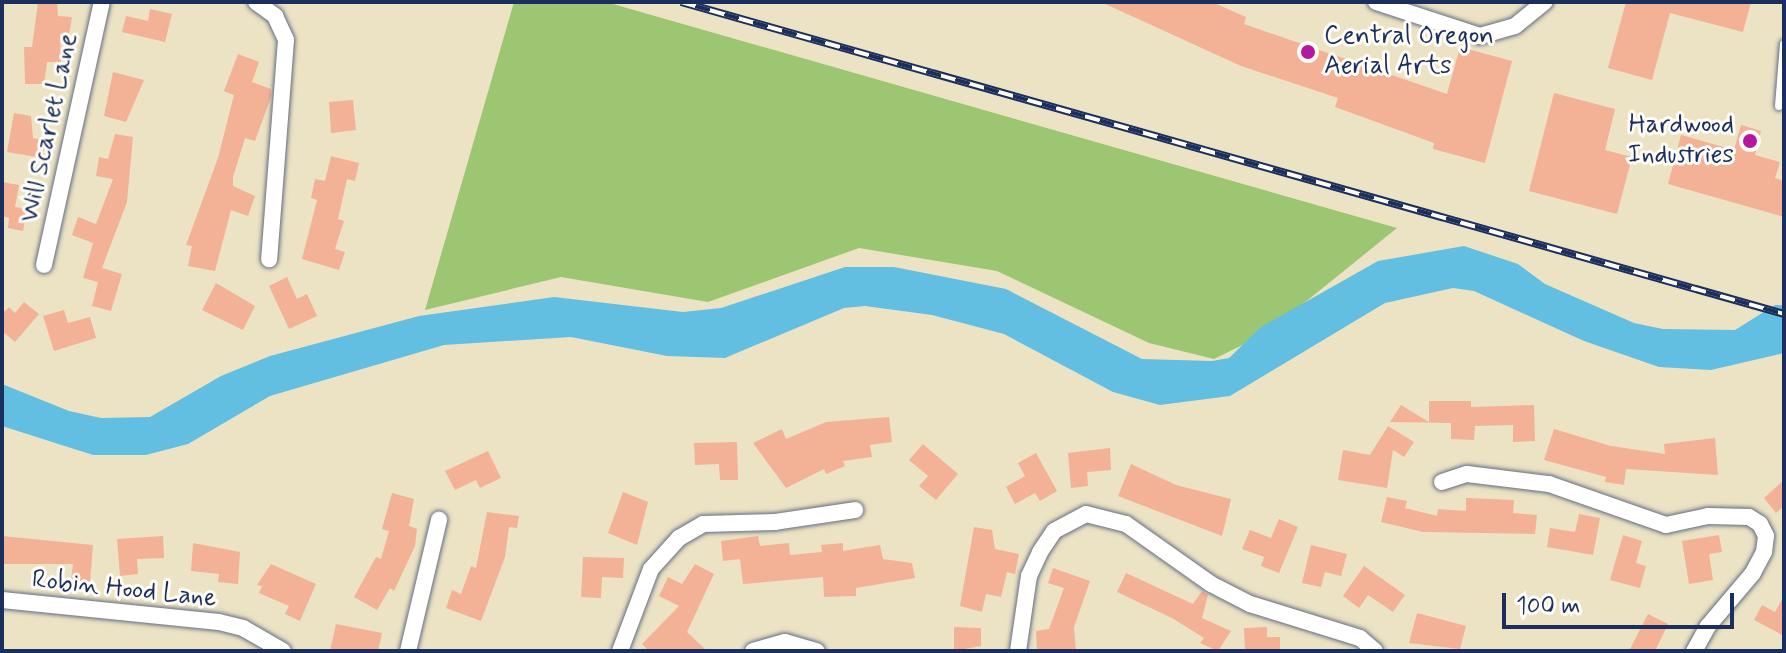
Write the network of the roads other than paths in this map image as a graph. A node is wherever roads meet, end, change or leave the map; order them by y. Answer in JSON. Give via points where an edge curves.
{"nodes":[{"id":1,"x":102,"y":2,"type":"edge"},
{"id":2,"x":256,"y":2,"type":"edge"},
{"id":3,"x":1376,"y":2,"type":"edge"},
{"id":4,"x":1545,"y":2,"type":"edge"},
{"id":5,"x":1784,"y":44,"type":"edge"},
{"id":6,"x":1779,"y":106,"type":"dead end"},
{"id":7,"x":269,"y":259,"type":"dead end"},
{"id":8,"x":44,"y":265,"type":"dead end"},
{"id":9,"x":1442,"y":482,"type":"dead end"},
{"id":10,"x":855,"y":510,"type":"dead end"},
{"id":11,"x":439,"y":520,"type":"dead end"},
{"id":12,"x":2,"y":600,"type":"edge"},
{"id":13,"x":283,"y":651,"type":"edge"},
{"id":14,"x":408,"y":651,"type":"edge"},
{"id":15,"x":620,"y":651,"type":"edge"},
{"id":16,"x":753,"y":651,"type":"edge"},
{"id":17,"x":817,"y":651,"type":"edge"},
{"id":18,"x":1018,"y":651,"type":"edge"},
{"id":19,"x":1375,"y":651,"type":"edge"},
{"id":20,"x":1694,"y":651,"type":"edge"}],
"edges":[{"from":1,"to":8,"type":"street","name":"Will Scarlet Lane"},
{"from":2,"to":7,"type":"street","via":[[275,16],[286,40]]},
{"from":3,"to":4,"type":"street","via":[[1480,36],[1515,26]]},
{"from":5,"to":6,"type":"lane"},
{"from":9,"to":20,"type":"street","via":[[1467,474],[1549,484],[1666,525],[1708,516],[1749,517],[1760,524],[1766,536],[1764,552]]},
{"from":10,"to":15,"type":"street","via":[[775,522],[703,524],[679,538],[651,569]]},
{"from":11,"to":14,"type":"street"},
{"from":12,"to":13,"type":"street","name":"Robin Hood Lane","via":[[219,622],[243,628]]},
{"from":16,"to":17,"type":"street","via":[[785,642]]},
{"from":18,"to":19,"type":"street","via":[[1029,576],[1040,552],[1054,531],[1086,514],[1126,524],[1211,584],[1250,604],[1360,638]]}]}
